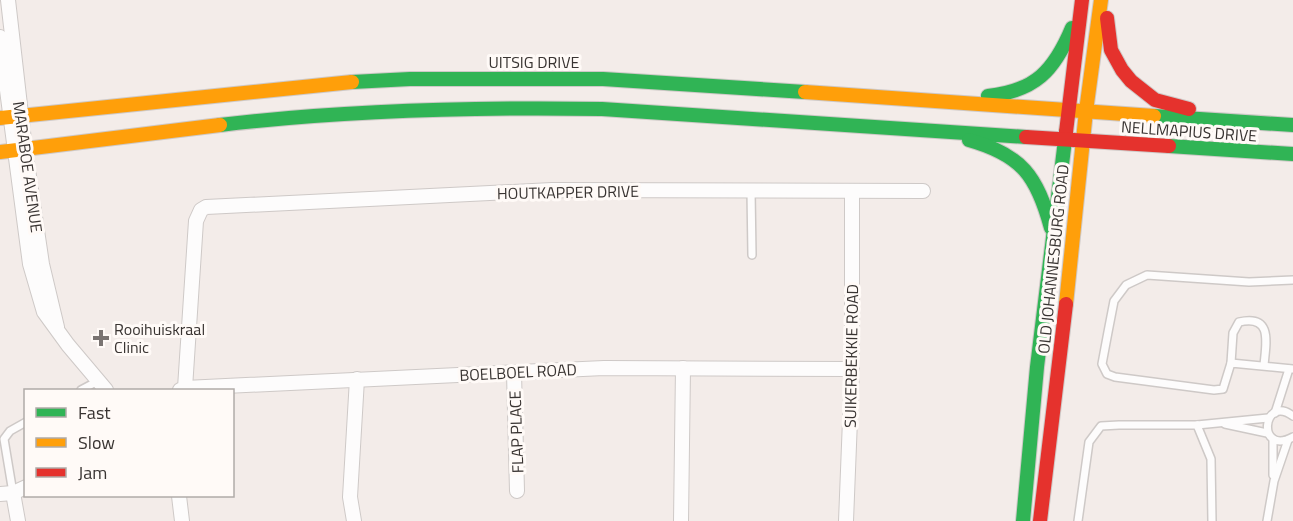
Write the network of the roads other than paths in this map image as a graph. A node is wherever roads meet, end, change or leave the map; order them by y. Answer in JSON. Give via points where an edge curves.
{"nodes":[{"id":1,"x":8,"y":0,"type":"edge"},
{"id":2,"x":1081,"y":0,"type":"edge"},
{"id":3,"x":1103,"y":0,"type":"edge"},
{"id":4,"x":0,"y":37,"type":"edge"},
{"id":5,"x":904,"y":99,"type":"junction"},
{"id":6,"x":1068,"y":110,"type":"junction"},
{"id":7,"x":1086,"y":111,"type":"junction"},
{"id":8,"x":10,"y":116,"type":"edge"},
{"id":9,"x":1251,"y":123,"type":"junction"},
{"id":10,"x":1293,"y":125,"type":"edge"},
{"id":11,"x":942,"y":131,"type":"junction"},
{"id":12,"x":1065,"y":138,"type":"junction"},
{"id":13,"x":1083,"y":139,"type":"junction"},
{"id":14,"x":13,"y":150,"type":"edge"},
{"id":15,"x":1293,"y":154,"type":"edge"},
{"id":16,"x":751,"y":191,"type":"junction"},
{"id":17,"x":852,"y":191,"type":"junction"},
{"id":18,"x":923,"y":191,"type":"dead end"},
{"id":19,"x":1053,"y":237,"type":"junction"},
{"id":20,"x":752,"y":255,"type":"dead end"},
{"id":21,"x":1293,"y":280,"type":"edge"},
{"id":22,"x":1231,"y":363,"type":"junction"},
{"id":23,"x":1264,"y":365,"type":"junction"},
{"id":24,"x":683,"y":368,"type":"junction"},
{"id":25,"x":852,"y":369,"type":"junction"},
{"id":26,"x":1291,"y":369,"type":"edge"},
{"id":27,"x":514,"y":373,"type":"junction"},
{"id":28,"x":357,"y":379,"type":"junction"},
{"id":29,"x":102,"y":386,"type":"edge"},
{"id":30,"x":86,"y":389,"type":"edge"},
{"id":31,"x":183,"y":389,"type":"edge"},
{"id":32,"x":1293,"y":411,"type":"edge"},
{"id":33,"x":1275,"y":413,"type":"junction"},
{"id":34,"x":1293,"y":416,"type":"edge"},
{"id":35,"x":1268,"y":418,"type":"junction"},
{"id":36,"x":1217,"y":422,"type":"junction"},
{"id":37,"x":24,"y":423,"type":"edge"},
{"id":38,"x":1197,"y":425,"type":"junction"},
{"id":39,"x":1270,"y":436,"type":"junction"},
{"id":40,"x":1291,"y":438,"type":"edge"},
{"id":41,"x":1274,"y":481,"type":"junction"},
{"id":42,"x":13,"y":491,"type":"edge"},
{"id":43,"x":518,"y":491,"type":"dead end"},
{"id":44,"x":178,"y":497,"type":"edge"},
{"id":45,"x":18,"y":521,"type":"edge"},
{"id":46,"x":183,"y":521,"type":"edge"},
{"id":47,"x":354,"y":521,"type":"edge"},
{"id":48,"x":681,"y":521,"type":"edge"},
{"id":49,"x":846,"y":521,"type":"edge"},
{"id":50,"x":1023,"y":521,"type":"edge"},
{"id":51,"x":1040,"y":521,"type":"edge"},
{"id":52,"x":1078,"y":521,"type":"edge"},
{"id":53,"x":1212,"y":521,"type":"edge"},
{"id":54,"x":1267,"y":521,"type":"edge"}],
"edges":[{"from":1,"to":8,"type":"street","name":"MARABOE AVENUE"},
{"from":2,"to":5,"type":"main road","via":[[1064,49],[1050,70],[1034,84],[998,96]]},
{"from":2,"to":6,"type":"main road","name":"OLD JOHANNESBURG ROAD"},
{"from":3,"to":7,"type":"main road","name":"OLD JOHANNESBURG ROAD"},
{"from":3,"to":9,"type":"main road","via":[[1113,55],[1146,94],[1166,104]]},
{"from":4,"to":8,"type":"street","name":"MARABOE AVENUE"},
{"from":5,"to":6,"type":"main road","name":"UITSIG DRIVE"},
{"from":5,"to":8,"type":"main road","name":"UITSIG DRIVE","via":[[603,79],[410,79]]},
{"from":6,"to":7,"type":"main road","name":"NELLMAPIUS DRIVE"},
{"from":6,"to":12,"type":"main road","name":"OLD JOHANNESBURG ROAD"},
{"from":7,"to":9,"type":"main road","name":"NELLMAPIUS DRIVE"},
{"from":7,"to":13,"type":"main road","name":"OLD JOHANNESBURG ROAD"},
{"from":8,"to":14,"type":"street","name":"MARABOE AVENUE"},
{"from":9,"to":10,"type":"main road","name":"NELLMAPIUS DRIVE"},
{"from":11,"to":12,"type":"main road"},
{"from":11,"to":14,"type":"main road","via":[[602,109],[486,107],[293,117]]},
{"from":11,"to":19,"type":"main road","via":[[1013,158],[1042,198]]},
{"from":12,"to":13,"type":"main road","name":"NELLMAPIUS DRIVE"},
{"from":12,"to":19,"type":"main road","name":"OLD JOHANNESBURG ROAD"},
{"from":13,"to":15,"type":"main road","name":"NELLMAPIUS DRIVE"},
{"from":13,"to":51,"type":"main road","name":"OLD JOHANNESBURG ROAD"},
{"from":14,"to":29,"type":"street","name":"MARABOE AVENUE","via":[[58,332]]},
{"from":16,"to":17,"type":"street","name":"HOUTKAPPER DRIVE"},
{"from":16,"to":20,"type":"lane"},
{"from":16,"to":31,"type":"street","name":"HOUTKAPPER DRIVE","via":[[552,190],[212,206],[201,210],[196,221]]},
{"from":17,"to":18,"type":"street","name":"HOUTKAPPER DRIVE"},
{"from":17,"to":25,"type":"street","name":"SUIKERBEKKIE ROAD"},
{"from":19,"to":50,"type":"main road","name":"OLD JOHANNESBURG ROAD"},
{"from":21,"to":22,"type":"lane","via":[[1249,282],[1147,275],[1126,285],[1114,301],[1102,364],[1107,374],[1214,390],[1223,389]]},
{"from":22,"to":23,"type":"lane"},
{"from":22,"to":23,"type":"lane","via":[[1233,333],[1239,322],[1247,320],[1260,322],[1266,333]]},
{"from":23,"to":26,"type":"lane"},
{"from":24,"to":25,"type":"street","name":"BOELBOEL ROAD"},
{"from":24,"to":27,"type":"street","name":"BOELBOEL ROAD"},
{"from":24,"to":48,"type":"street"},
{"from":25,"to":49,"type":"street","name":"SUIKERBEKKIE ROAD"},
{"from":26,"to":33,"type":"lane"},
{"from":27,"to":28,"type":"street","name":"BOELBOEL ROAD"},
{"from":27,"to":43,"type":"street","name":"FLAP PLACE"},
{"from":28,"to":31,"type":"street","name":"BOELBOEL ROAD"},
{"from":28,"to":47,"type":"street","via":[[350,497]]},
{"from":29,"to":30,"type":"lane"},
{"from":32,"to":34,"type":"lane"},
{"from":33,"to":34,"type":"lane","via":[[1282,411]]},
{"from":33,"to":35,"type":"lane"},
{"from":35,"to":36,"type":"lane"},
{"from":35,"to":39,"type":"lane"},
{"from":36,"to":38,"type":"lane"},
{"from":36,"to":39,"type":"lane"},
{"from":37,"to":42,"type":"lane","via":[[4,439]]},
{"from":38,"to":52,"type":"lane","via":[[1101,426],[1089,442]]},
{"from":38,"to":53,"type":"lane","via":[[1211,459]]},
{"from":39,"to":40,"type":"lane","via":[[1280,441]]},
{"from":39,"to":41,"type":"lane"},
{"from":40,"to":41,"type":"lane"},
{"from":41,"to":54,"type":"lane"},
{"from":42,"to":45,"type":"street"},
{"from":44,"to":46,"type":"street"}]}
